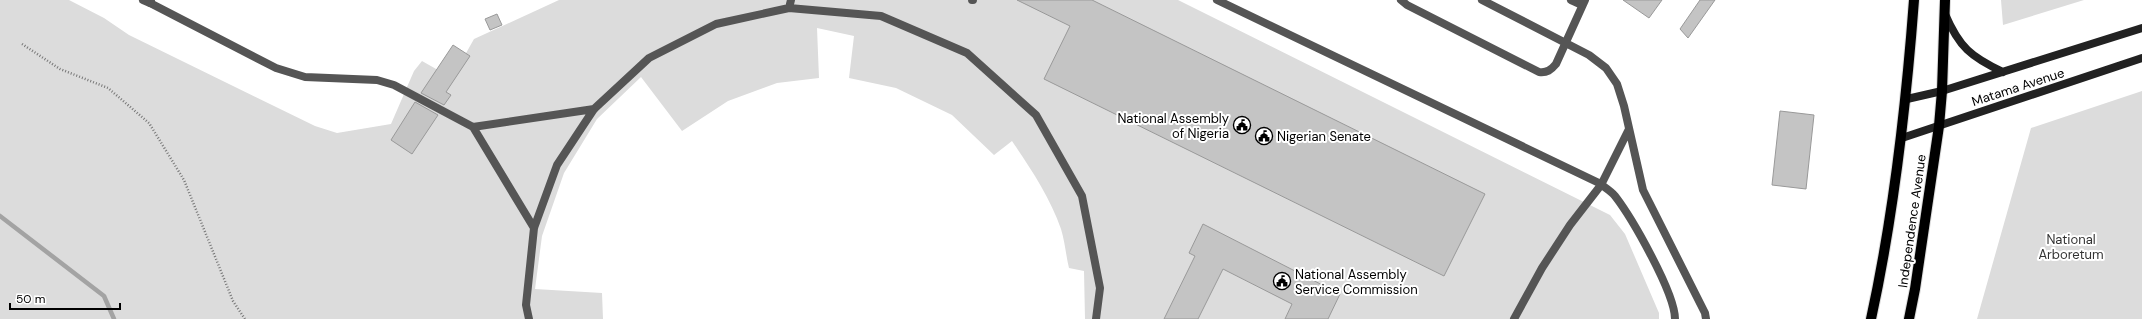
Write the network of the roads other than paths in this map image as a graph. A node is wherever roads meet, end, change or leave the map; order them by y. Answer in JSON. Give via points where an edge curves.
{"nodes":[{"id":1,"x":1217,"y":0,"type":"edge"},
{"id":2,"x":1401,"y":0,"type":"edge"},
{"id":3,"x":1482,"y":0,"type":"edge"},
{"id":4,"x":1571,"y":0,"type":"edge"},
{"id":5,"x":1914,"y":0,"type":"edge"},
{"id":6,"x":1945,"y":0,"type":"edge"},
{"id":7,"x":148,"y":1,"type":"edge"},
{"id":8,"x":1584,"y":3,"type":"edge"},
{"id":9,"x":790,"y":4,"type":"edge"},
{"id":10,"x":1945,"y":13,"type":"junction"},
{"id":11,"x":2142,"y":28,"type":"edge"},
{"id":12,"x":1565,"y":43,"type":"junction"},
{"id":13,"x":2142,"y":58,"type":"edge"},
{"id":14,"x":2003,"y":72,"type":"junction"},
{"id":15,"x":1942,"y":91,"type":"junction"},
{"id":16,"x":1907,"y":99,"type":"junction"},
{"id":17,"x":594,"y":109,"type":"junction"},
{"id":18,"x":1939,"y":126,"type":"junction"},
{"id":19,"x":473,"y":127,"type":"junction"},
{"id":20,"x":1629,"y":129,"type":"junction"},
{"id":21,"x":1902,"y":138,"type":"junction"},
{"id":22,"x":1601,"y":185,"type":"junction"},
{"id":23,"x":534,"y":228,"type":"junction"},
{"id":24,"x":529,"y":319,"type":"edge"},
{"id":25,"x":1096,"y":319,"type":"edge"},
{"id":26,"x":1514,"y":319,"type":"edge"},
{"id":27,"x":1675,"y":319,"type":"edge"},
{"id":28,"x":1706,"y":319,"type":"edge"},
{"id":29,"x":1871,"y":319,"type":"edge"},
{"id":30,"x":1909,"y":319,"type":"edge"}],
"edges":[{"from":1,"to":22,"type":"lane"},
{"from":2,"to":12,"type":"lane","via":[[1539,72],[1551,70]]},
{"from":3,"to":12,"type":"lane"},
{"from":4,"to":8,"type":"lane"},
{"from":5,"to":16,"type":"main road","name":"Independence Avenue"},
{"from":6,"to":10,"type":"main road","name":"Independence Avenue"},
{"from":7,"to":19,"type":"lane","via":[[276,68],[305,77],[377,80],[394,85]]},
{"from":8,"to":12,"type":"lane"},
{"from":9,"to":17,"type":"lane","via":[[716,24],[649,58]]},
{"from":9,"to":25,"type":"lane","via":[[881,16],[967,53],[1036,115],[1082,196],[1100,288]]},
{"from":10,"to":14,"type":"main road","via":[[1954,35],[1965,48],[1980,61]]},
{"from":10,"to":15,"type":"main road","name":"Independence Avenue"},
{"from":11,"to":14,"type":"main road","name":"Matama Avenue"},
{"from":12,"to":20,"type":"lane","via":[[1589,55],[1606,68],[1617,84]]},
{"from":13,"to":18,"type":"main road","name":"Matama Avenue"},
{"from":14,"to":15,"type":"main road","name":"Matama Avenue"},
{"from":15,"to":16,"type":"main road","name":"Matama Avenue"},
{"from":15,"to":18,"type":"main road","name":"Independence Avenue"},
{"from":16,"to":21,"type":"main road","name":"Independence Avenue"},
{"from":17,"to":19,"type":"lane"},
{"from":17,"to":23,"type":"lane","via":[[557,165]]},
{"from":18,"to":21,"type":"main road","name":"Matama Avenue"},
{"from":18,"to":30,"type":"main road","name":"Independence Avenue"},
{"from":19,"to":23,"type":"lane"},
{"from":20,"to":22,"type":"lane"},
{"from":20,"to":28,"type":"lane","via":[[1643,190]]},
{"from":21,"to":29,"type":"main road","name":"Independence Avenue","via":[[1880,279]]},
{"from":22,"to":26,"type":"lane","via":[[1570,225],[1542,268]]},
{"from":22,"to":27,"type":"lane","via":[[1614,195],[1628,214],[1668,291]]},
{"from":23,"to":24,"type":"lane","via":[[526,305]]}]}
